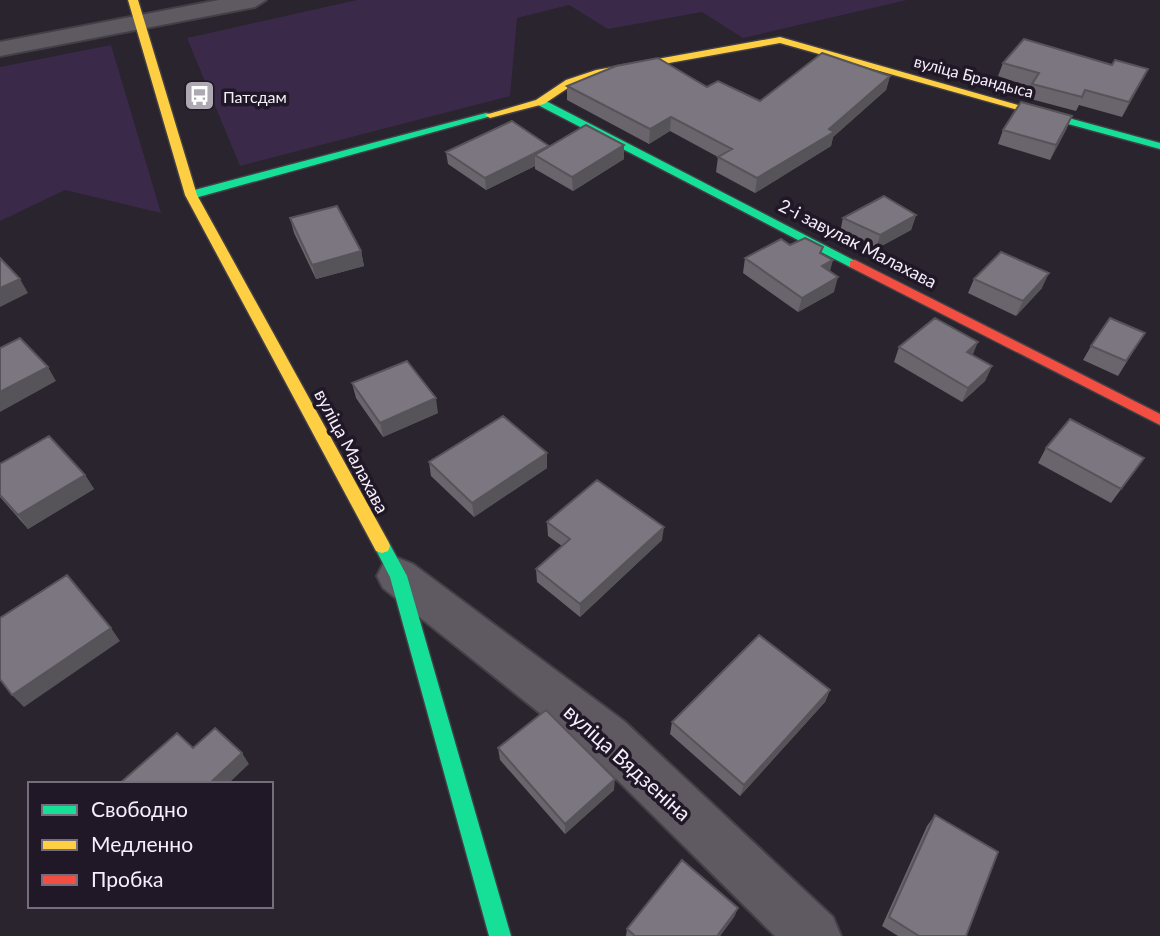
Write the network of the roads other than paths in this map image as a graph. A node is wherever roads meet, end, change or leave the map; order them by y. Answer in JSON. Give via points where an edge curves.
{"nodes":[{"id":1,"x":254,"y":0,"type":"edge"},
{"id":2,"x":137,"y":11,"type":"edge"},
{"id":3,"x":0,"y":48,"type":"edge"},
{"id":4,"x":540,"y":102,"type":"junction"},
{"id":5,"x":1160,"y":146,"type":"edge"},
{"id":6,"x":191,"y":195,"type":"junction"},
{"id":7,"x":1159,"y":420,"type":"edge"},
{"id":8,"x":398,"y":576,"type":"junction"},
{"id":9,"x":500,"y":936,"type":"edge"},
{"id":10,"x":814,"y":936,"type":"edge"}],
"edges":[{"from":1,"to":2,"type":"street"},
{"from":2,"to":3,"type":"street"},
{"from":2,"to":6,"type":"street","name":"вуліца Малахава"},
{"from":4,"to":5,"type":"street","name":"вуліца Брандыса","via":[[570,82],[600,72],[780,40]]},
{"from":4,"to":6,"type":"street"},
{"from":4,"to":7,"type":"street","name":"2-і завулак Малахава"},
{"from":6,"to":8,"type":"street","name":"вуліца Малахава"},
{"from":8,"to":9,"type":"street","name":"вуліца Малахава"},
{"from":8,"to":10,"type":"street","name":"вуліца Вядзеніна","via":[[607,737]]}]}
